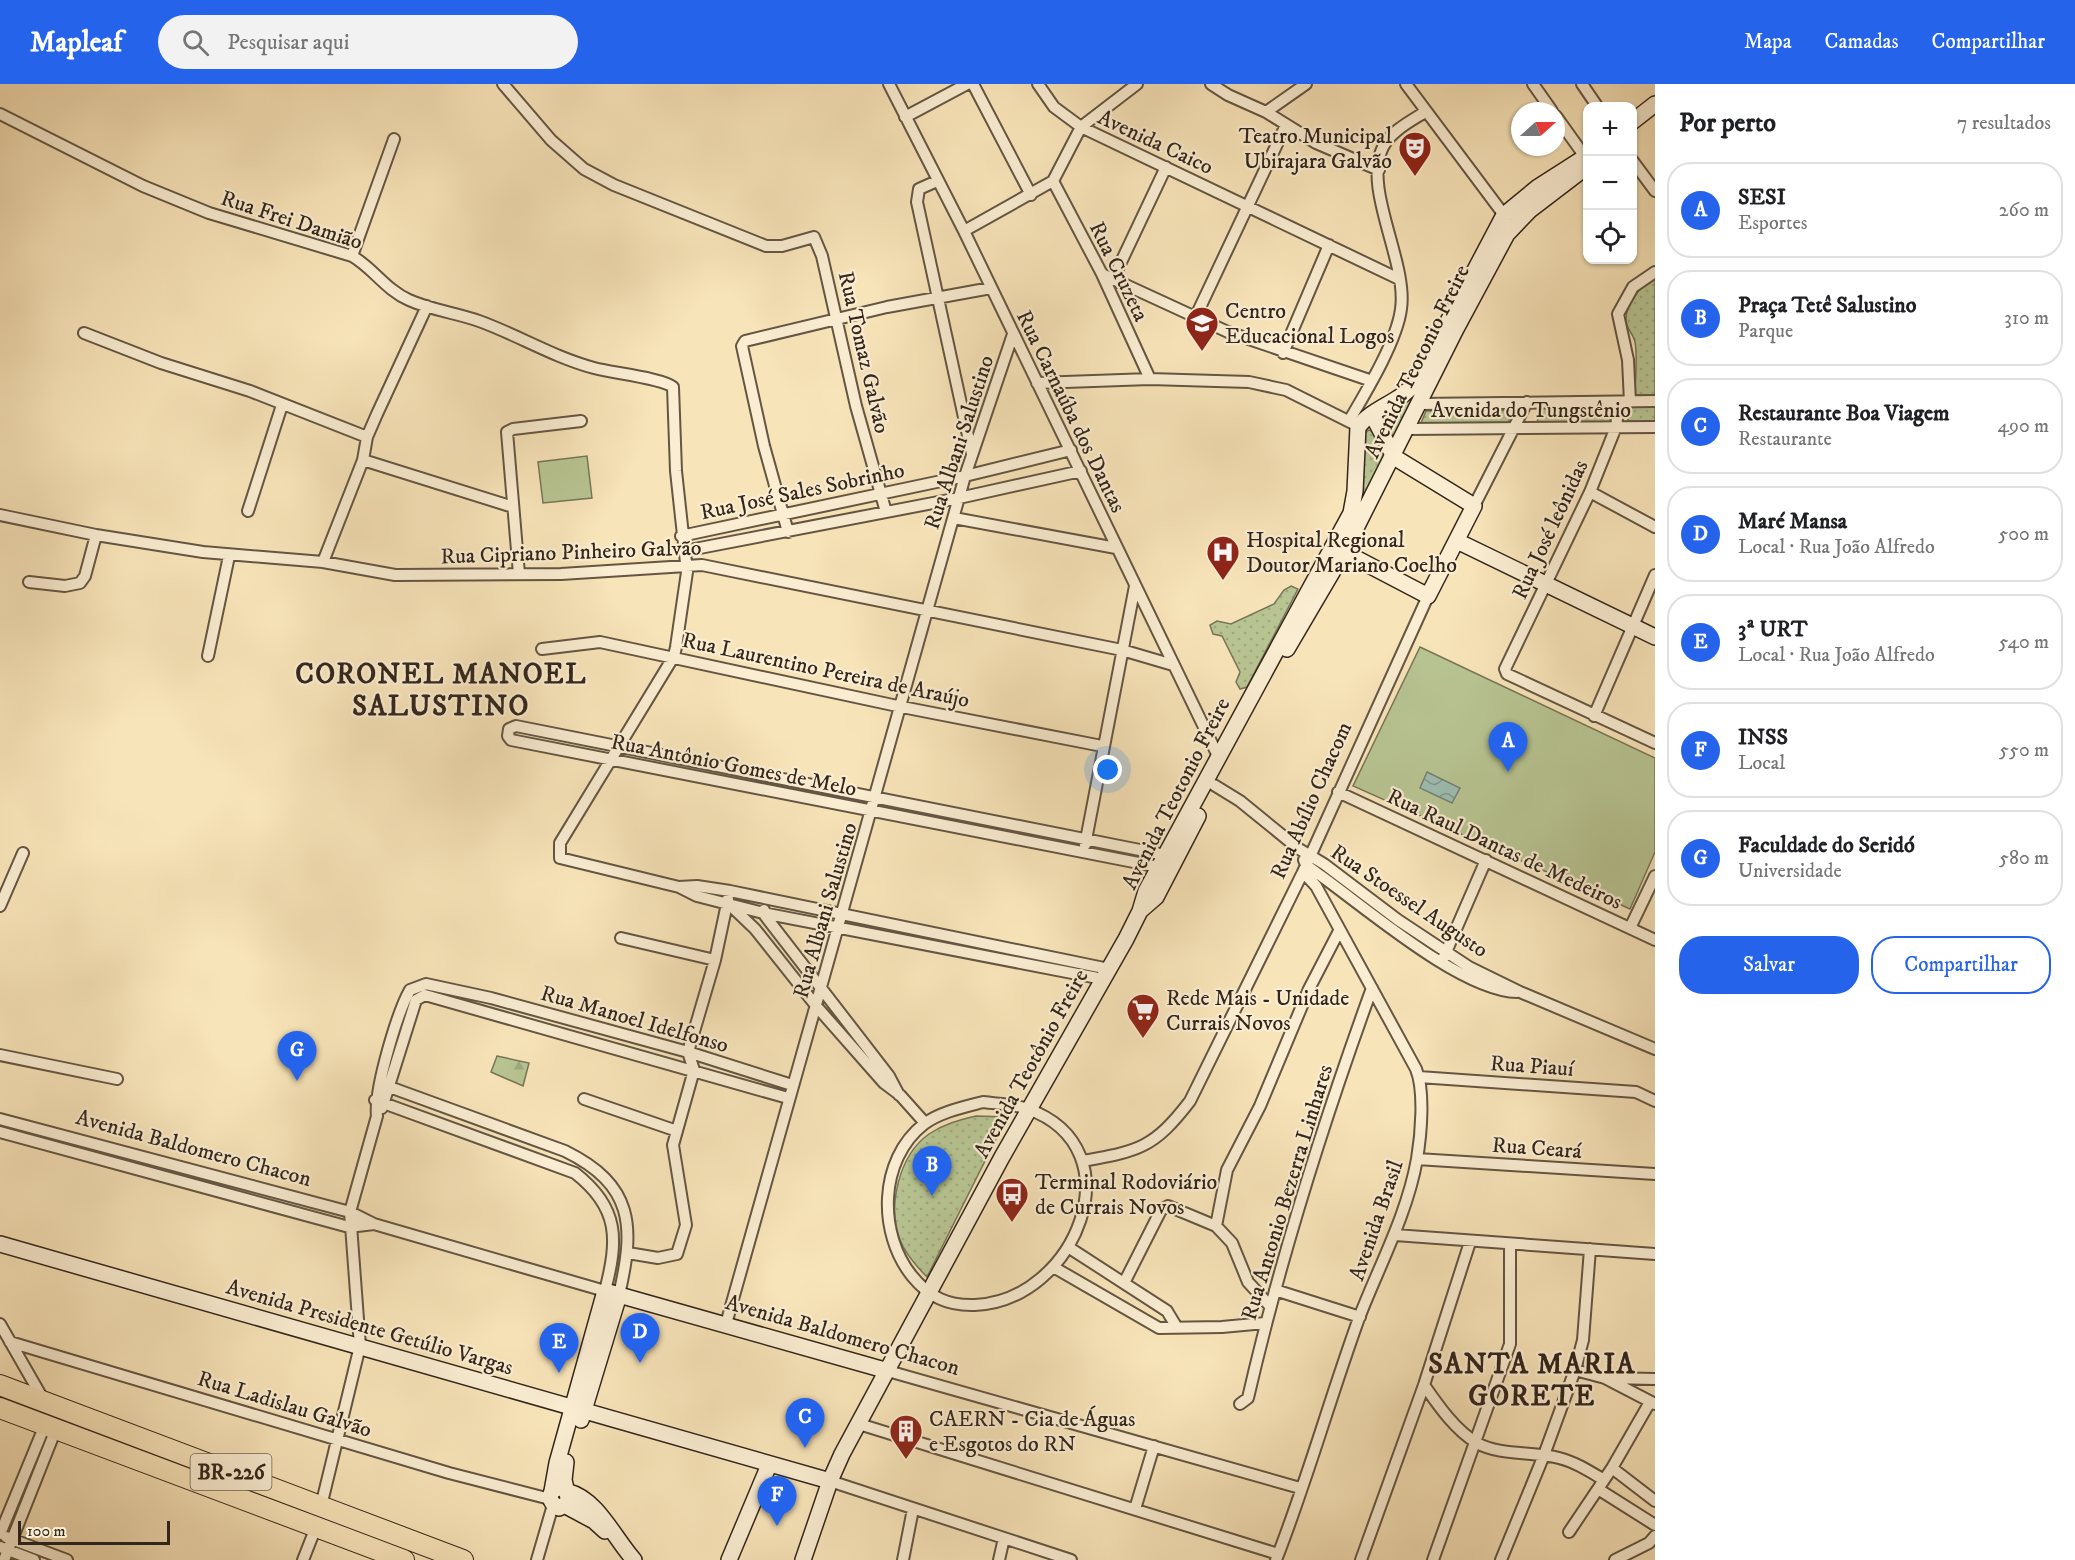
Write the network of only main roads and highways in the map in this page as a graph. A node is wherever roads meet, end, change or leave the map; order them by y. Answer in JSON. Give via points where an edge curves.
{"nodes":[{"id":1,"x":1655,"y":105,"type":"edge"},
{"id":2,"x":1655,"y":115,"type":"edge"},
{"id":3,"x":1637,"y":118,"type":"edge"},
{"id":4,"x":1637,"y":128,"type":"edge"},
{"id":5,"x":1583,"y":162,"type":"edge"},
{"id":6,"x":1583,"y":164,"type":"edge"},
{"id":7,"x":1455,"y":319,"type":"junction"},
{"id":8,"x":1372,"y":414,"type":"junction"},
{"id":9,"x":1394,"y":457,"type":"junction"},
{"id":10,"x":1457,"y":541,"type":"junction"},
{"id":11,"x":1338,"y":549,"type":"junction"},
{"id":12,"x":1655,"y":637,"type":"edge"},
{"id":13,"x":1140,"y":911,"type":"junction"},
{"id":14,"x":0,"y":1244,"type":"edge"},
{"id":15,"x":888,"y":1371,"type":"junction"},
{"id":16,"x":0,"y":1385,"type":"edge"},
{"id":17,"x":0,"y":1408,"type":"edge"},
{"id":18,"x":579,"y":1409,"type":"junction"},
{"id":19,"x":769,"y":1465,"type":"junction"},
{"id":20,"x":830,"y":1481,"type":"junction"},
{"id":21,"x":436,"y":1555,"type":"edge"},
{"id":22,"x":404,"y":1560,"type":"edge"},
{"id":23,"x":463,"y":1560,"type":"edge"},
{"id":24,"x":634,"y":1560,"type":"edge"},
{"id":25,"x":729,"y":1560,"type":"edge"},
{"id":26,"x":803,"y":1560,"type":"edge"}],
"edges":[{"from":1,"to":3,"type":"main road"},
{"from":2,"to":4,"type":"main road"},
{"from":5,"to":7,"type":"main road","name":"Avenida Teotonio Freire","via":[[1538,187],[1504,215]]},
{"from":6,"to":7,"type":"main road","name":"Avenida Teotonio Freire","via":[[1516,223]]},
{"from":7,"to":8,"type":"main road","name":"Avenida Teotonio Freire","via":[[1410,390]]},
{"from":7,"to":9,"type":"main road","name":"Avenida Teotonio Freire"},
{"from":8,"to":9,"type":"main road"},
{"from":8,"to":11,"type":"main road","name":"Avenida Teotonio Freire","via":[[1354,424],[1355,491]]},
{"from":9,"to":10,"type":"main road","name":"Rua Abílio Chacom","via":[[1474,506]]},
{"from":9,"to":11,"type":"main road","name":"Avenida Teotonio Freire"},
{"from":10,"to":11,"type":"main road","name":"Rua Abílio Chacom","via":[[1428,596]]},
{"from":10,"to":12,"type":"main road"},
{"from":11,"to":13,"type":"main road","name":"Avenida Teotonio Freire","via":[[1218,756],[1146,891]]},
{"from":11,"to":13,"type":"main road","name":"Avenida Teotonio Freire","via":[[1156,897]]},
{"from":13,"to":15,"type":"main road","name":"Avenida Teotônio Freire"},
{"from":14,"to":18,"type":"main road","name":"Avenida Presidente Getúlio Vargas"},
{"from":15,"to":18,"type":"main road","name":"Avenida Baldomero Chacon","via":[[612,1293]]},
{"from":15,"to":20,"type":"main road","name":"Avenida Teotônio Freire"},
{"from":16,"to":21,"type":"highway","number":"BR-226","via":[[321,1506]]},
{"from":17,"to":22,"type":"highway","number":"BR-226"},
{"from":18,"to":19,"type":"main road","name":"Avenida Presidente Getúlio Vargas"},
{"from":18,"to":24,"type":"main road","via":[[559,1497],[617,1540]]},
{"from":19,"to":20,"type":"main road","name":"Avenida Presidente Getúlio Vargas"},
{"from":19,"to":25,"type":"main road"},
{"from":20,"to":26,"type":"main road","name":"Avenida Teotônio Freire"},
{"from":21,"to":23,"type":"highway","number":"BR-226"}]}
